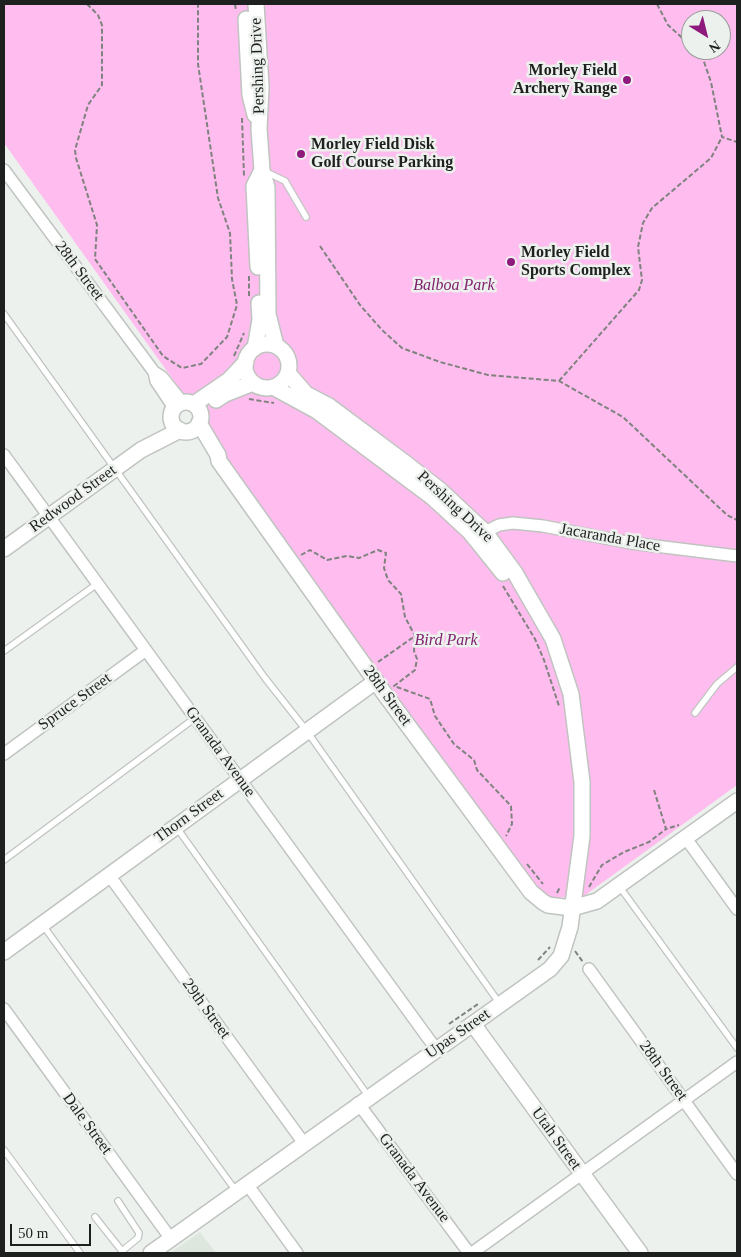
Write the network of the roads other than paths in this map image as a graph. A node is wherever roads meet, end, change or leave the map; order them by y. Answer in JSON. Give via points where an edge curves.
{"nodes":[{"id":1,"x":256,"y":4,"type":"edge"},
{"id":2,"x":241,"y":9,"type":"edge"},
{"id":3,"x":259,"y":129,"type":"junction"},
{"id":4,"x":4,"y":170,"type":"edge"},
{"id":5,"x":262,"y":170,"type":"junction"},
{"id":6,"x":306,"y":217,"type":"dead end"},
{"id":7,"x":4,"y":314,"type":"edge"},
{"id":8,"x":276,"y":346,"type":"junction"},
{"id":9,"x":254,"y":348,"type":"junction"},
{"id":10,"x":239,"y":361,"type":"junction"},
{"id":11,"x":288,"y":373,"type":"junction"},
{"id":12,"x":253,"y":383,"type":"junction"},
{"id":13,"x":273,"y":387,"type":"junction"},
{"id":14,"x":186,"y":416,"type":"junction"},
{"id":15,"x":4,"y":455,"type":"edge"},
{"id":16,"x":384,"y":459,"type":"junction"},
{"id":17,"x":116,"y":468,"type":"junction"},
{"id":18,"x":48,"y":517,"type":"junction"},
{"id":19,"x":485,"y":532,"type":"junction"},
{"id":20,"x":4,"y":549,"type":"edge"},
{"id":21,"x":737,"y":556,"type":"edge"},
{"id":22,"x":97,"y":584,"type":"junction"},
{"id":23,"x":4,"y":650,"type":"edge"},
{"id":24,"x":146,"y":650,"type":"junction"},
{"id":25,"x":737,"y":668,"type":"edge"},
{"id":26,"x":372,"y":675,"type":"junction"},
{"id":27,"x":567,"y":713,"type":"junction"},
{"id":28,"x":695,"y":713,"type":"dead end"},
{"id":29,"x":196,"y":718,"type":"junction"},
{"id":30,"x":306,"y":730,"type":"junction"},
{"id":31,"x":4,"y":754,"type":"edge"},
{"id":32,"x":240,"y":779,"type":"junction"},
{"id":33,"x":737,"y":801,"type":"edge"},
{"id":34,"x":176,"y":826,"type":"junction"},
{"id":35,"x":683,"y":831,"type":"junction"},
{"id":36,"x":4,"y":860,"type":"edge"},
{"id":37,"x":109,"y":875,"type":"junction"},
{"id":38,"x":619,"y":885,"type":"junction"},
{"id":39,"x":572,"y":908,"type":"junction"},
{"id":40,"x":737,"y":909,"type":"edge"},
{"id":41,"x":42,"y":924,"type":"junction"},
{"id":42,"x":4,"y":952,"type":"edge"},
{"id":43,"x":589,"y":970,"type":"dead end"},
{"id":44,"x":496,"y":999,"type":"junction"},
{"id":45,"x":4,"y":1009,"type":"edge"},
{"id":46,"x":473,"y":1024,"type":"junction"},
{"id":47,"x":737,"y":1048,"type":"edge"},
{"id":48,"x":436,"y":1050,"type":"junction"},
{"id":49,"x":737,"y":1062,"type":"edge"},
{"id":50,"x":364,"y":1100,"type":"junction"},
{"id":51,"x":684,"y":1101,"type":"junction"},
{"id":52,"x":303,"y":1142,"type":"junction"},
{"id":53,"x":4,"y":1150,"type":"edge"},
{"id":54,"x":737,"y":1174,"type":"edge"},
{"id":55,"x":582,"y":1175,"type":"junction"},
{"id":56,"x":241,"y":1188,"type":"junction"},
{"id":57,"x":118,"y":1201,"type":"dead end"},
{"id":58,"x":95,"y":1217,"type":"dead end"},
{"id":59,"x":171,"y":1239,"type":"junction"},
{"id":60,"x":80,"y":1253,"type":"edge"},
{"id":61,"x":151,"y":1253,"type":"edge"},
{"id":62,"x":297,"y":1253,"type":"edge"},
{"id":63,"x":470,"y":1253,"type":"edge"},
{"id":64,"x":640,"y":1253,"type":"edge"}],
"edges":[{"from":1,"to":3,"type":"main road","name":"Pershing Drive","via":[[262,87]]},
{"from":2,"to":3,"type":"main road","name":"Pershing Drive","via":[[250,95]]},
{"from":3,"to":5,"type":"main road","name":"Pershing Drive"},
{"from":4,"to":14,"type":"street","name":"28th Street","via":[[154,372],[162,377]]},
{"from":5,"to":6,"type":"lane","via":[[284,180]]},
{"from":5,"to":8,"type":"main road","name":"Pershing Drive","via":[[268,187],[268,314]]},
{"from":5,"to":9,"type":"main road","name":"Pershing Drive","via":[[254,186],[260,320]]},
{"from":7,"to":17,"type":"lane"},
{"from":8,"to":9,"type":"main road","via":[[268,344]]},
{"from":8,"to":11,"type":"main road","via":[[288,360]]},
{"from":9,"to":10,"type":"main road"},
{"from":10,"to":12,"type":"main road"},
{"from":10,"to":14,"type":"main road","name":"Redwood Street","via":[[229,380]]},
{"from":11,"to":13,"type":"main road"},
{"from":11,"to":19,"type":"main road","name":"Pershing Drive","via":[[306,394],[329,406],[404,462]]},
{"from":12,"to":13,"type":"main road"},
{"from":12,"to":14,"type":"main road","name":"Redwood Street"},
{"from":13,"to":16,"type":"main road","name":"Pershing Drive","via":[[317,411]]},
{"from":14,"to":17,"type":"main road","name":"Redwood Street","via":[[146,442],[142,450]]},
{"from":14,"to":26,"type":"main road","name":"28th Street","via":[[218,455],[290,563]]},
{"from":15,"to":18,"type":"street","name":"Granada Avenue"},
{"from":16,"to":19,"type":"main road","via":[[436,494],[476,530]]},
{"from":16,"to":27,"type":"main road","name":"Pershing Drive","via":[[458,520],[495,562],[538,628],[552,656]]},
{"from":17,"to":18,"type":"main road","name":"Redwood Street"},
{"from":17,"to":30,"type":"lane","via":[[265,678]]},
{"from":18,"to":20,"type":"main road","name":"Redwood Street"},
{"from":18,"to":22,"type":"street","name":"Granada Avenue"},
{"from":19,"to":21,"type":"street","name":"Jacaranda Place","via":[[513,523]]},
{"from":19,"to":27,"type":"main road","name":"Pershing Drive","via":[[515,573],[552,639],[571,694]]},
{"from":22,"to":23,"type":"lane"},
{"from":22,"to":24,"type":"street","name":"Granada Avenue"},
{"from":24,"to":29,"type":"street","name":"Granada Avenue"},
{"from":24,"to":31,"type":"street","name":"Spruce Street"},
{"from":25,"to":28,"type":"lane","via":[[717,684]]},
{"from":26,"to":30,"type":"main road","name":"Thorn Street"},
{"from":26,"to":39,"type":"main road","name":"28th Street","via":[[531,892],[548,905]]},
{"from":27,"to":39,"type":"main road","name":"Pershing Drive","via":[[579,754],[583,807]]},
{"from":29,"to":32,"type":"street","name":"Granada Avenue"},
{"from":29,"to":36,"type":"lane"},
{"from":30,"to":32,"type":"main road","name":"Thorn Street"},
{"from":30,"to":44,"type":"lane"},
{"from":32,"to":34,"type":"main road","name":"Thorn Street"},
{"from":32,"to":48,"type":"street","name":"Granada Avenue"},
{"from":33,"to":35,"type":"main road"},
{"from":34,"to":37,"type":"main road","name":"Thorn Street"},
{"from":34,"to":50,"type":"lane"},
{"from":35,"to":38,"type":"main road"},
{"from":35,"to":40,"type":"street"},
{"from":37,"to":41,"type":"main road","name":"Thorn Street"},
{"from":37,"to":52,"type":"street","name":"29th Street"},
{"from":38,"to":39,"type":"main road","via":[[597,901]]},
{"from":38,"to":47,"type":"lane"},
{"from":39,"to":44,"type":"main road","name":"Upas Street","via":[[567,943],[561,956],[550,969]]},
{"from":41,"to":42,"type":"main road","name":"Thorn Street"},
{"from":41,"to":56,"type":"lane"},
{"from":43,"to":51,"type":"street","name":"28th Street"},
{"from":44,"to":46,"type":"main road","name":"Upas Street"},
{"from":45,"to":59,"type":"street","name":"Dale Street"},
{"from":46,"to":48,"type":"main road","name":"Upas Street"},
{"from":46,"to":55,"type":"main road","name":"Utah Street"},
{"from":48,"to":50,"type":"main road","name":"Upas Street"},
{"from":49,"to":51,"type":"street"},
{"from":50,"to":52,"type":"main road","name":"Upas Street"},
{"from":50,"to":63,"type":"street","name":"Granada Avenue"},
{"from":51,"to":54,"type":"street","name":"28th Street"},
{"from":51,"to":55,"type":"street"},
{"from":52,"to":56,"type":"main road","name":"Upas Street"},
{"from":53,"to":60,"type":"lane"},
{"from":55,"to":63,"type":"street"},
{"from":55,"to":64,"type":"main road","name":"Utah Street"},
{"from":56,"to":59,"type":"main road","name":"Upas Street"},
{"from":56,"to":62,"type":"street"},
{"from":57,"to":58,"type":"lane","via":[[139,1233],[138,1238],[122,1252]]},
{"from":59,"to":61,"type":"main road","name":"Upas Street"}]}
